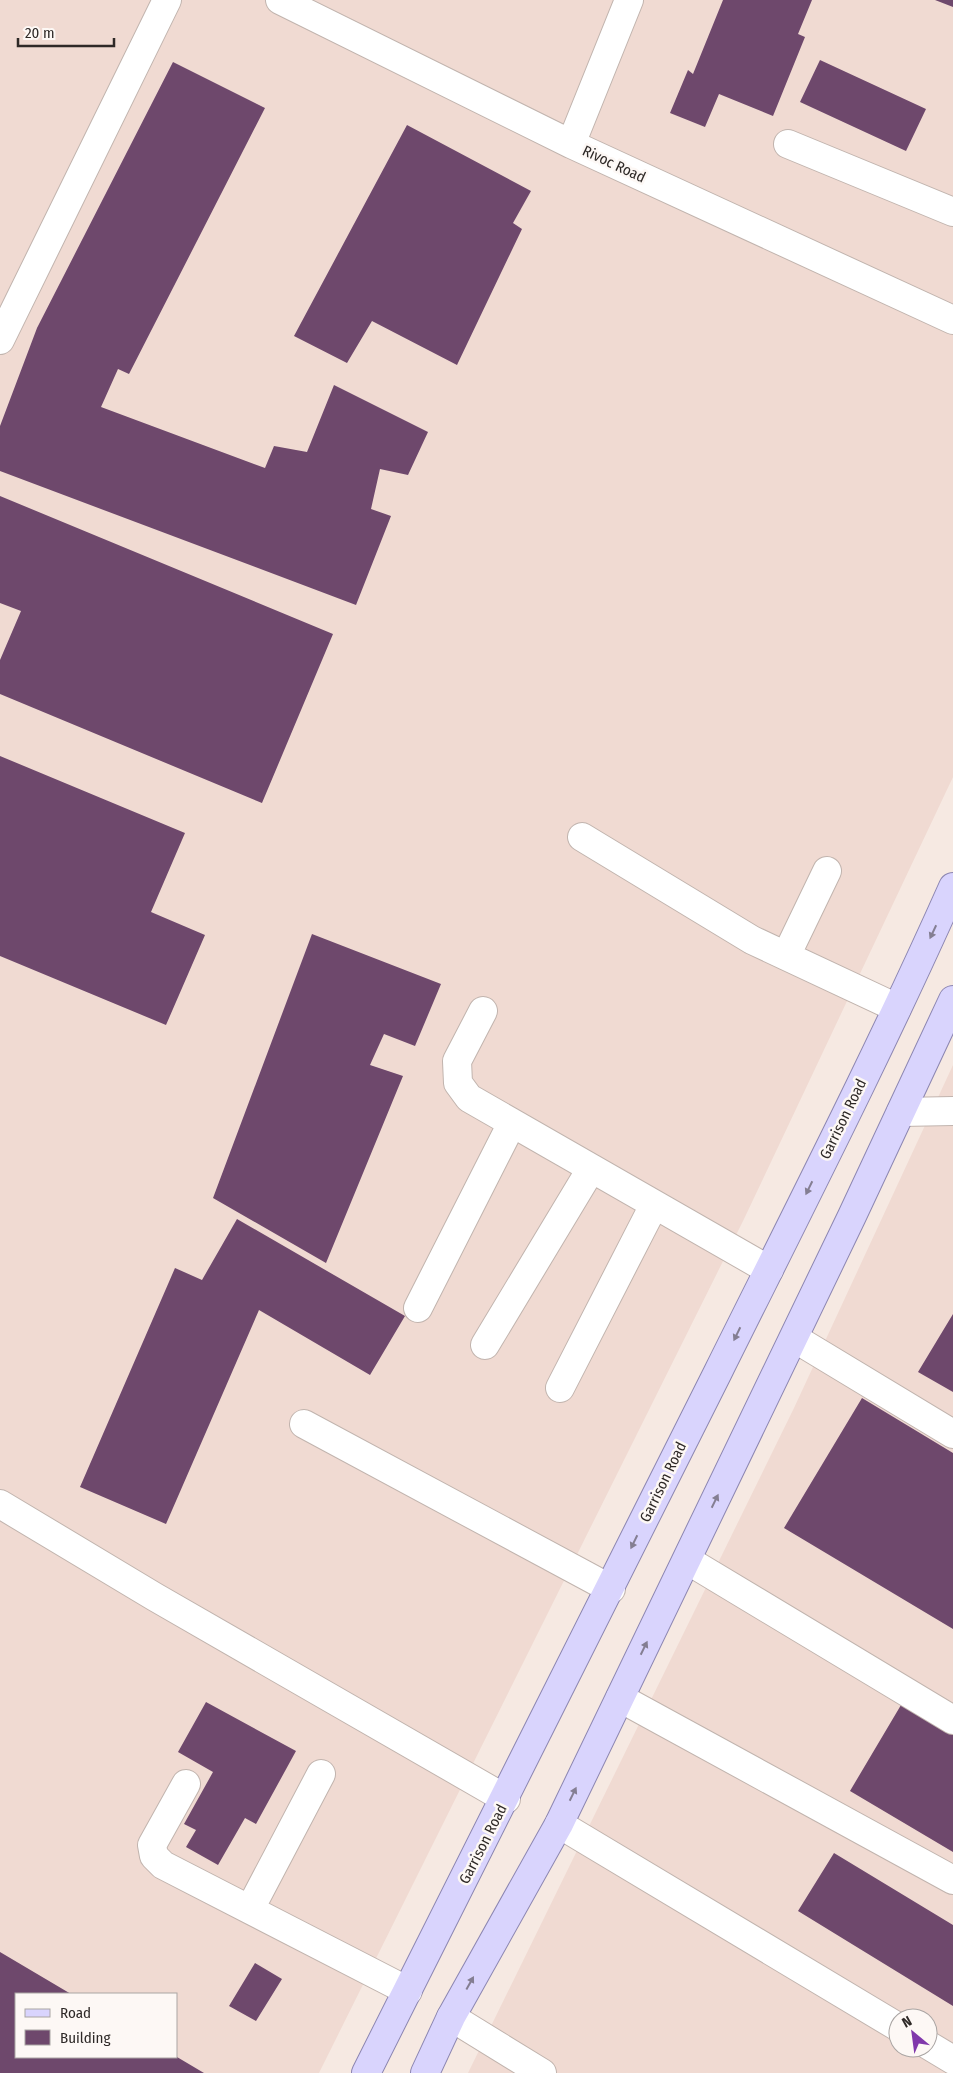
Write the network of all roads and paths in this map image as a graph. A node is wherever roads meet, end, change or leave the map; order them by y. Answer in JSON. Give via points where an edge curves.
{"nodes":[{"id":1,"x":167,"y":0,"type":"edge"},
{"id":2,"x":629,"y":0,"type":"edge"},
{"id":3,"x":288,"y":2,"type":"edge"},
{"id":4,"x":571,"y":144,"type":"junction"},
{"id":5,"x":788,"y":144,"type":"dead end"},
{"id":6,"x":953,"y":212,"type":"edge"},
{"id":7,"x":953,"y":320,"type":"edge"},
{"id":8,"x":0,"y":340,"type":"edge"},
{"id":9,"x":582,"y":837,"type":"dead end"},
{"id":10,"x":827,"y":871,"type":"dead end"},
{"id":11,"x":953,"y":887,"type":"edge"},
{"id":12,"x":786,"y":956,"type":"junction"},
{"id":13,"x":953,"y":1000,"type":"edge"},
{"id":14,"x":897,"y":1008,"type":"junction"},
{"id":15,"x":483,"y":1011,"type":"dead end"},
{"id":16,"x":953,"y":1111,"type":"edge"},
{"id":17,"x":901,"y":1112,"type":"junction"},
{"id":18,"x":512,"y":1123,"type":"junction"},
{"id":19,"x":591,"y":1168,"type":"junction"},
{"id":20,"x":654,"y":1204,"type":"junction"},
{"id":21,"x":769,"y":1270,"type":"junction"},
{"id":22,"x":418,"y":1308,"type":"dead end"},
{"id":23,"x":794,"y":1338,"type":"junction"},
{"id":24,"x":485,"y":1345,"type":"dead end"},
{"id":25,"x":560,"y":1388,"type":"dead end"},
{"id":26,"x":304,"y":1424,"type":"dead end"},
{"id":27,"x":953,"y":1434,"type":"edge"},
{"id":28,"x":0,"y":1504,"type":"edge"},
{"id":29,"x":687,"y":1560,"type":"junction"},
{"id":30,"x":611,"y":1588,"type":"junction"},
{"id":31,"x":620,"y":1698,"type":"junction"},
{"id":32,"x":953,"y":1720,"type":"edge"},
{"id":33,"x":321,"y":1774,"type":"dead end"},
{"id":34,"x":186,"y":1784,"type":"dead end"},
{"id":35,"x":506,"y":1798,"type":"junction"},
{"id":36,"x":559,"y":1824,"type":"junction"},
{"id":37,"x":953,"y":1880,"type":"edge"},
{"id":38,"x":250,"y":1909,"type":"junction"},
{"id":39,"x":408,"y":1991,"type":"junction"},
{"id":40,"x":451,"y":2017,"type":"junction"},
{"id":41,"x":888,"y":2021,"type":"edge"},
{"id":42,"x":938,"y":2051,"type":"edge"},
{"id":43,"x":953,"y":2060,"type":"edge"},
{"id":44,"x":366,"y":2073,"type":"edge"},
{"id":45,"x":425,"y":2073,"type":"edge"},
{"id":46,"x":542,"y":2073,"type":"edge"}],
"edges":[{"from":1,"to":8,"type":"street"},
{"from":2,"to":4,"type":"street"},
{"from":3,"to":4,"type":"street","name":"Rivoc Road"},
{"from":4,"to":7,"type":"street","name":"Rivoc Road"},
{"from":5,"to":6,"type":"street"},
{"from":9,"to":12,"type":"street","via":[[752,940]]},
{"from":10,"to":12,"type":"street"},
{"from":11,"to":14,"type":"main road","name":"Garrison Road","one_way":true},
{"from":12,"to":14,"type":"street"},
{"from":13,"to":17,"type":"main road"},
{"from":14,"to":21,"type":"main road","name":"Garrison Road","one_way":true},
{"from":15,"to":18,"type":"street","via":[[457,1061],[458,1083],[470,1098]]},
{"from":16,"to":17,"type":"street"},
{"from":17,"to":23,"type":"main road"},
{"from":18,"to":19,"type":"street"},
{"from":18,"to":22,"type":"street"},
{"from":19,"to":20,"type":"street"},
{"from":19,"to":24,"type":"street"},
{"from":20,"to":21,"type":"street"},
{"from":20,"to":25,"type":"street"},
{"from":21,"to":30,"type":"main road","name":"Garrison Road","one_way":true},
{"from":23,"to":27,"type":"street"},
{"from":29,"to":23,"type":"main road","one_way":true},
{"from":26,"to":30,"type":"street"},
{"from":28,"to":35,"type":"street","via":[[155,1597]]},
{"from":31,"to":29,"type":"main road","one_way":true},
{"from":29,"to":32,"type":"street"},
{"from":30,"to":35,"type":"main road","name":"Garrison Road"},
{"from":36,"to":31,"type":"main road","one_way":true},
{"from":31,"to":37,"type":"street"},
{"from":33,"to":38,"type":"street"},
{"from":34,"to":38,"type":"street","via":[[152,1845],[154,1856],[163,1865]]},
{"from":35,"to":39,"type":"main road","name":"Garrison Road"},
{"from":40,"to":36,"type":"main road","one_way":true},
{"from":36,"to":41,"type":"street"},
{"from":38,"to":39,"type":"street"},
{"from":39,"to":44,"type":"main road","name":"Garrison Road"},
{"from":40,"to":45,"type":"main road"},
{"from":40,"to":46,"type":"street"},
{"from":42,"to":43,"type":"street"}]}
